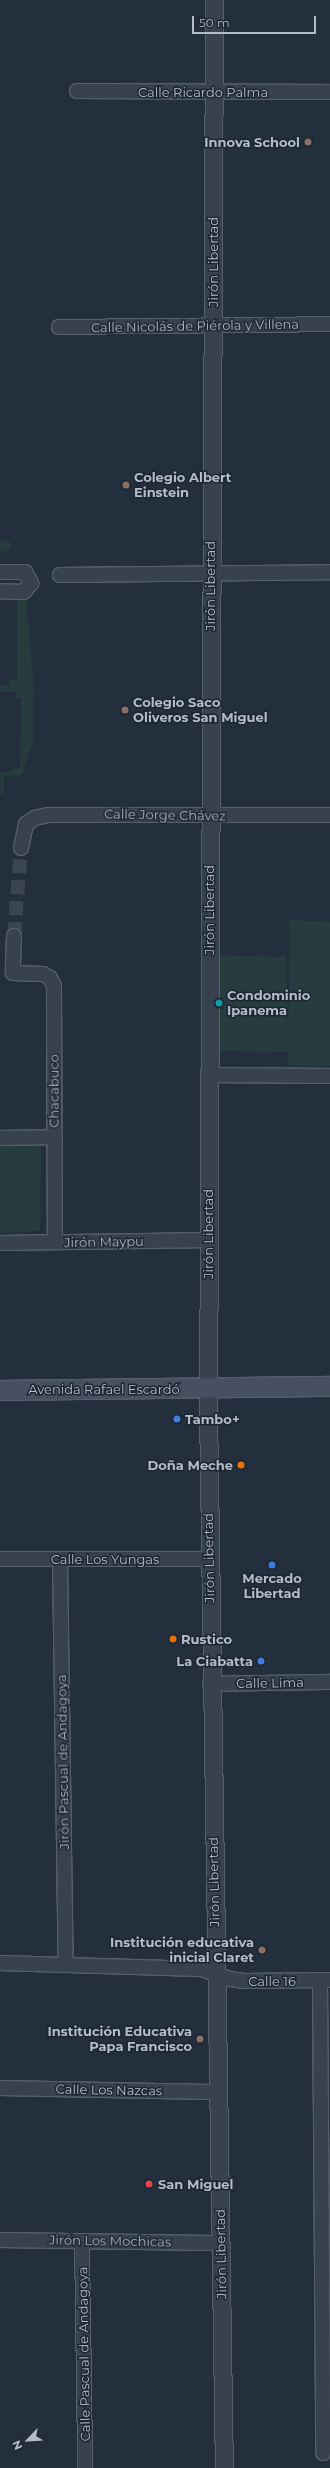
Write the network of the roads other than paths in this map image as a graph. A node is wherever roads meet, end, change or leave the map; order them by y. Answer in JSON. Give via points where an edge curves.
{"nodes":[{"id":1,"x":214,"y":0,"type":"edge"},
{"id":2,"x":77,"y":91,"type":"dead end"},
{"id":3,"x":214,"y":92,"type":"junction"},
{"id":4,"x":330,"y":92,"type":"edge"},
{"id":5,"x":330,"y":324,"type":"edge"},
{"id":6,"x":213,"y":325,"type":"junction"},
{"id":7,"x":60,"y":327,"type":"dead end"},
{"id":8,"x":0,"y":572,"type":"edge"},
{"id":9,"x":330,"y":572,"type":"edge"},
{"id":10,"x":210,"y":573,"type":"junction"},
{"id":11,"x":60,"y":574,"type":"dead end"},
{"id":12,"x":0,"y":591,"type":"edge"},
{"id":13,"x":330,"y":815,"type":"edge"},
{"id":14,"x":210,"y":816,"type":"junction"},
{"id":15,"x":21,"y":848,"type":"tunnel mouth"},
{"id":16,"x":14,"y":936,"type":"tunnel mouth"},
{"id":17,"x":209,"y":1075,"type":"junction"},
{"id":18,"x":330,"y":1076,"type":"edge"},
{"id":19,"x":55,"y":1137,"type":"junction"},
{"id":20,"x":0,"y":1138,"type":"edge"},
{"id":21,"x":208,"y":1240,"type":"junction"},
{"id":22,"x":55,"y":1242,"type":"junction"},
{"id":23,"x":0,"y":1243,"type":"edge"},
{"id":24,"x":330,"y":1386,"type":"edge"},
{"id":25,"x":208,"y":1388,"type":"junction"},
{"id":26,"x":0,"y":1390,"type":"edge"},
{"id":27,"x":0,"y":1558,"type":"edge"},
{"id":28,"x":60,"y":1559,"type":"junction"},
{"id":29,"x":209,"y":1559,"type":"junction"},
{"id":30,"x":330,"y":1682,"type":"edge"},
{"id":31,"x":210,"y":1684,"type":"junction"},
{"id":32,"x":0,"y":1963,"type":"edge"},
{"id":33,"x":66,"y":1964,"type":"junction"},
{"id":34,"x":216,"y":1973,"type":"junction"},
{"id":35,"x":325,"y":1980,"type":"edge"},
{"id":36,"x":0,"y":2088,"type":"edge"},
{"id":37,"x":218,"y":2092,"type":"junction"},
{"id":38,"x":0,"y":2240,"type":"edge"},
{"id":39,"x":82,"y":2241,"type":"junction"},
{"id":40,"x":221,"y":2243,"type":"junction"},
{"id":41,"x":323,"y":2453,"type":"dead end"},
{"id":42,"x":86,"y":2468,"type":"edge"},
{"id":43,"x":224,"y":2468,"type":"edge"}],
"edges":[{"from":1,"to":3,"type":"street","name":"Jirón Libertad"},
{"from":2,"to":3,"type":"street","name":"Calle Ricardo Palma"},
{"from":3,"to":4,"type":"street","name":"Calle Ricardo Palma"},
{"from":3,"to":6,"type":"street","name":"Jirón Libertad"},
{"from":5,"to":6,"type":"street","name":"Calle Nicolás de Piérola y Villena"},
{"from":6,"to":7,"type":"street","name":"Calle Nicolás de Piérola y Villena"},
{"from":6,"to":10,"type":"street","name":"Jirón Libertad"},
{"from":8,"to":12,"type":"street","via":[[25,572],[31,583],[24,592]]},
{"from":9,"to":10,"type":"street"},
{"from":10,"to":11,"type":"street"},
{"from":10,"to":14,"type":"street","name":"Jirón Libertad"},
{"from":13,"to":14,"type":"street","name":"Calle Jorge Chávez"},
{"from":14,"to":15,"type":"street","name":"Calle Jorge Chávez","via":[[48,815],[35,818],[26,824]]},
{"from":14,"to":17,"type":"street","name":"Jirón Libertad"},
{"from":16,"to":19,"type":"street","name":"Chacabuco","via":[[13,974],[43,974],[50,978],[54,986]]},
{"from":17,"to":18,"type":"street"},
{"from":17,"to":21,"type":"street","name":"Jirón Libertad"},
{"from":19,"to":20,"type":"street"},
{"from":19,"to":22,"type":"street","name":"Chacabuco"},
{"from":21,"to":22,"type":"street","name":"Jirón Maypu"},
{"from":21,"to":25,"type":"street","name":"Jirón Libertad"},
{"from":22,"to":23,"type":"street","name":"Jirón Maypu"},
{"from":24,"to":25,"type":"main road","name":"Avenida Rafael Escardó"},
{"from":25,"to":26,"type":"main road","name":"Avenida Rafael Escardó"},
{"from":25,"to":29,"type":"street","name":"Jirón Libertad"},
{"from":27,"to":28,"type":"street","name":"Calle Los Yungas"},
{"from":28,"to":29,"type":"street","name":"Calle Los Yungas"},
{"from":28,"to":33,"type":"street","name":"Jirón Pascual de Andagoya"},
{"from":29,"to":31,"type":"street","name":"Jirón Libertad"},
{"from":30,"to":31,"type":"street","name":"Calle Lima"},
{"from":31,"to":34,"type":"street","name":"Jirón Libertad"},
{"from":32,"to":33,"type":"street","name":"Calle 16"},
{"from":33,"to":34,"type":"street","name":"Calle 16","via":[[201,1968]]},
{"from":34,"to":35,"type":"street","name":"Calle 16","via":[[230,1979],[245,1981]]},
{"from":34,"to":37,"type":"street","name":"Jirón Libertad"},
{"from":35,"to":41,"type":"street"},
{"from":36,"to":37,"type":"street","name":"Calle Los Nazcas"},
{"from":37,"to":40,"type":"street","name":"Jirón Libertad"},
{"from":38,"to":39,"type":"street","name":"Jirón Los Mochicas"},
{"from":39,"to":40,"type":"street","name":"Jirón Los Mochicas"},
{"from":39,"to":42,"type":"street","name":"Calle Pascual de Andagoya"},
{"from":40,"to":43,"type":"street","name":"Jirón Libertad"}]}
